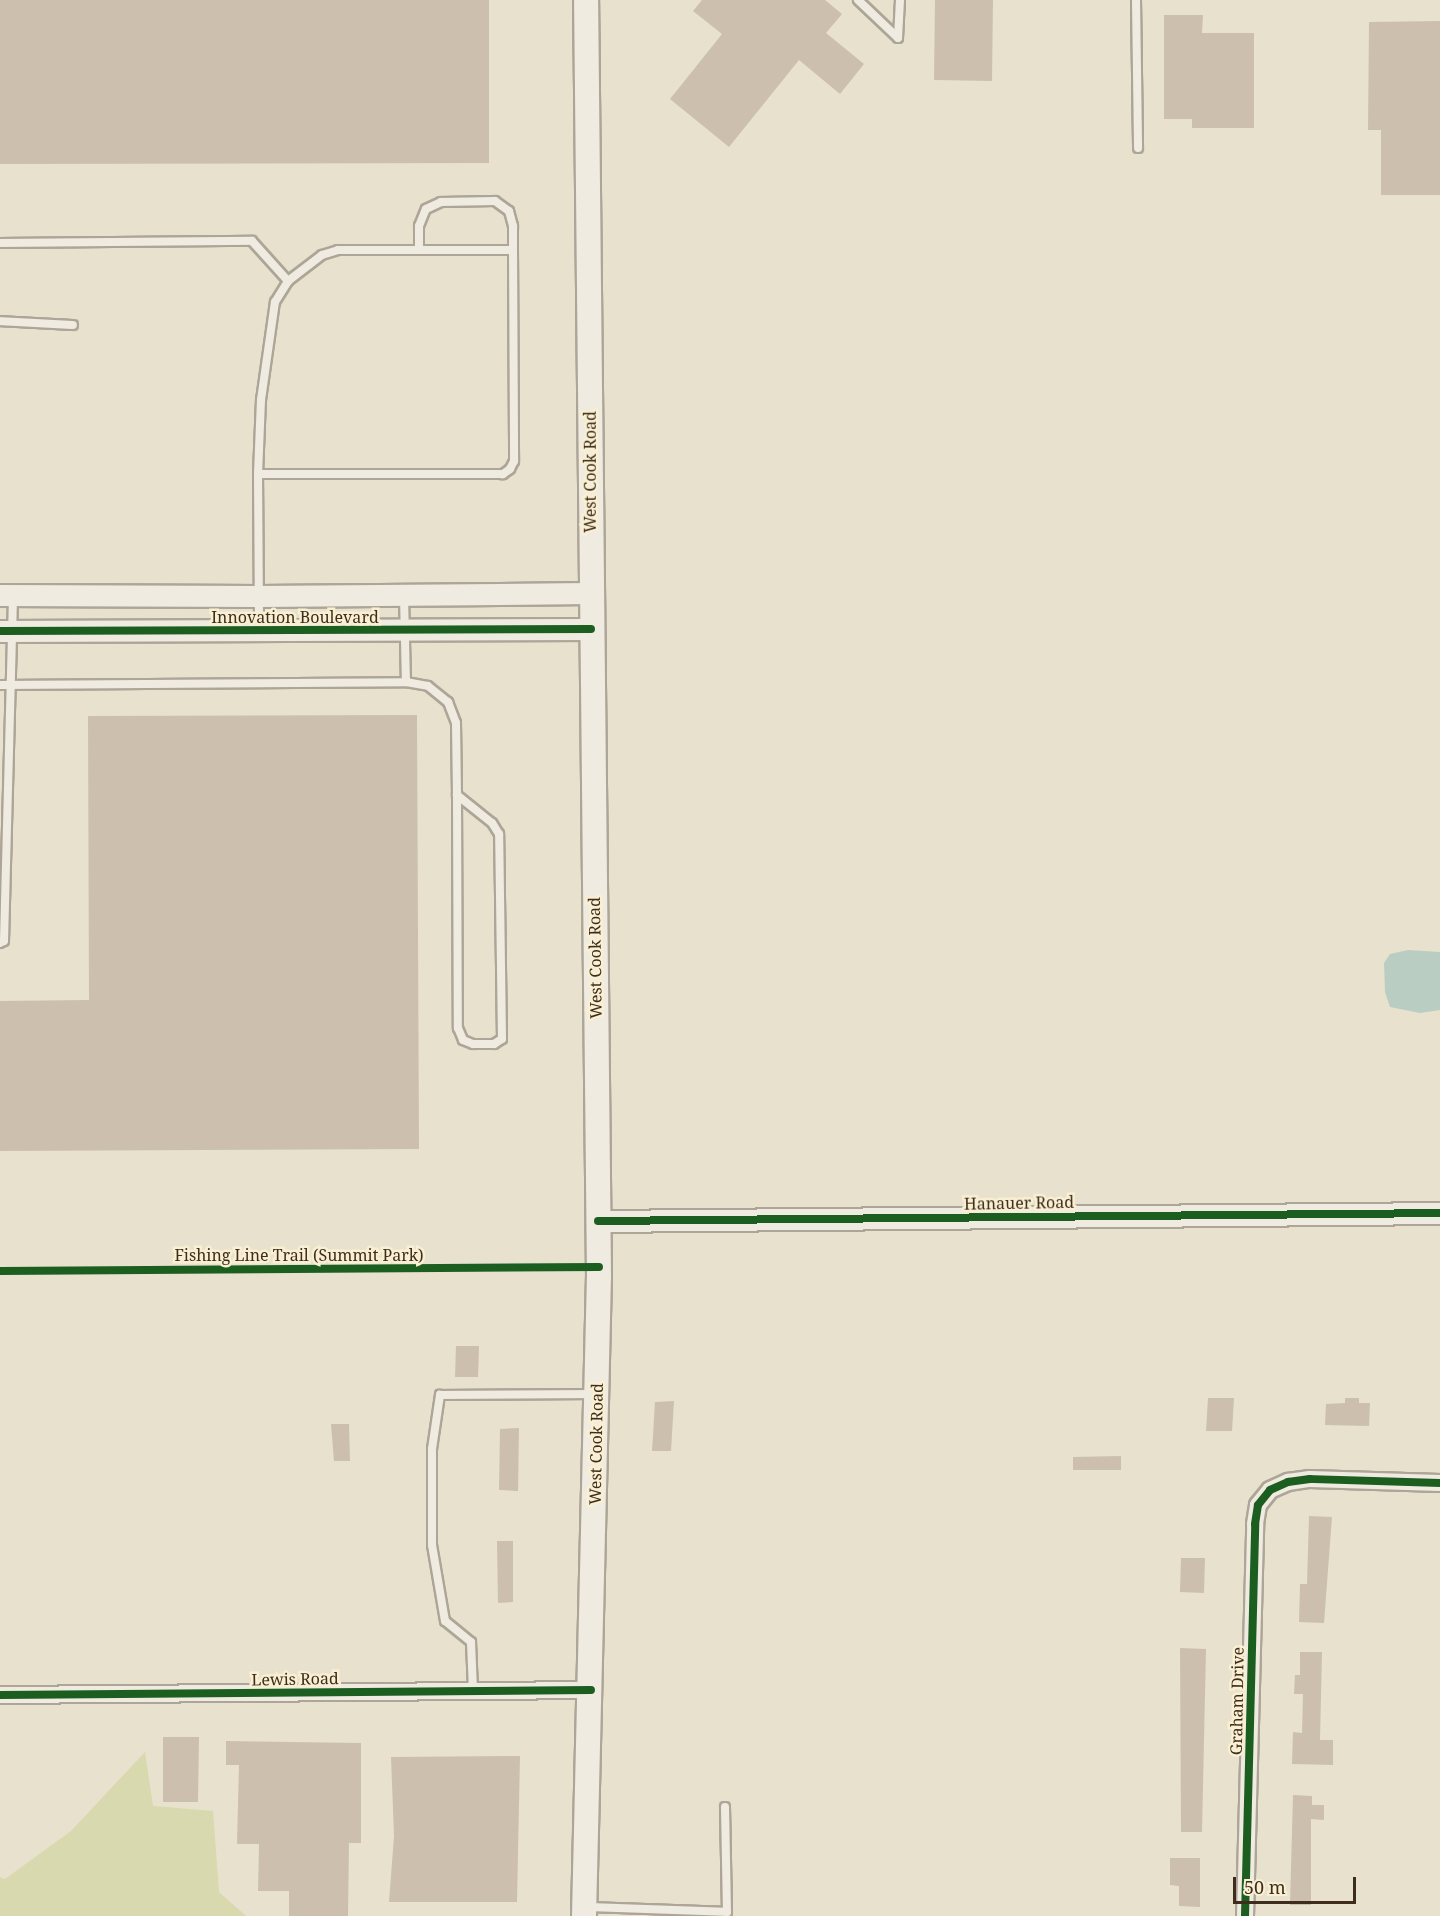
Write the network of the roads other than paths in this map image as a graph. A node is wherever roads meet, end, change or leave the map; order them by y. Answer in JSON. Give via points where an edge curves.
{"nodes":[{"id":1,"x":586,"y":0,"type":"edge"},
{"id":2,"x":858,"y":0,"type":"edge"},
{"id":3,"x":900,"y":0,"type":"edge"},
{"id":4,"x":1136,"y":0,"type":"edge"},
{"id":5,"x":1138,"y":148,"type":"dead end"},
{"id":6,"x":0,"y":243,"type":"edge"},
{"id":7,"x":419,"y":250,"type":"junction"},
{"id":8,"x":513,"y":250,"type":"junction"},
{"id":9,"x":288,"y":281,"type":"junction"},
{"id":10,"x":0,"y":321,"type":"edge"},
{"id":11,"x":73,"y":325,"type":"dead end"},
{"id":12,"x":258,"y":474,"type":"junction"},
{"id":13,"x":590,"y":593,"type":"junction"},
{"id":14,"x":6,"y":595,"type":"edge"},
{"id":15,"x":404,"y":595,"type":"junction"},
{"id":16,"x":259,"y":596,"type":"junction"},
{"id":17,"x":260,"y":629,"type":"junction"},
{"id":18,"x":591,"y":629,"type":"junction"},
{"id":19,"x":404,"y":630,"type":"junction"},
{"id":20,"x":6,"y":631,"type":"edge"},
{"id":21,"x":406,"y":682,"type":"junction"},
{"id":22,"x":0,"y":685,"type":"edge"},
{"id":23,"x":10,"y":685,"type":"junction"},
{"id":24,"x":456,"y":795,"type":"junction"},
{"id":25,"x":0,"y":943,"type":"edge"},
{"id":26,"x":1440,"y":1213,"type":"edge"},
{"id":27,"x":598,"y":1221,"type":"junction"},
{"id":28,"x":597,"y":1394,"type":"junction"},
{"id":29,"x":1440,"y":1483,"type":"edge"},
{"id":30,"x":473,"y":1690,"type":"junction"},
{"id":31,"x":591,"y":1690,"type":"junction"},
{"id":32,"x":0,"y":1695,"type":"edge"},
{"id":33,"x":725,"y":1807,"type":"dead end"},
{"id":34,"x":584,"y":1911,"type":"edge"},
{"id":35,"x":1245,"y":1916,"type":"edge"}],
"edges":[{"from":1,"to":13,"type":"main road","name":"West Cook Road"},
{"from":2,"to":3,"type":"lane","via":[[898,38]]},
{"from":4,"to":5,"type":"lane"},
{"from":6,"to":9,"type":"lane","via":[[252,241]]},
{"from":7,"to":8,"type":"lane"},
{"from":7,"to":8,"type":"lane","via":[[419,226],[426,209],[441,202],[495,201],[509,211]]},
{"from":7,"to":9,"type":"lane","via":[[338,250],[322,255]]},
{"from":8,"to":12,"type":"lane","via":[[514,461],[510,469],[503,474]]},
{"from":9,"to":12,"type":"lane","via":[[275,302],[261,400]]},
{"from":10,"to":11,"type":"lane"},
{"from":12,"to":16,"type":"lane"},
{"from":13,"to":15,"type":"street","name":"Innovation Boulevard"},
{"from":13,"to":18,"type":"main road","name":"West Cook Road"},
{"from":14,"to":16,"type":"street","name":"Innovation Boulevard"},
{"from":14,"to":20,"type":"lane"},
{"from":15,"to":16,"type":"street","name":"Innovation Boulevard"},
{"from":15,"to":19,"type":"lane"},
{"from":16,"to":17,"type":"lane"},
{"from":17,"to":19,"type":"street","name":"Innovation Boulevard"},
{"from":17,"to":20,"type":"street","name":"Innovation Boulevard"},
{"from":18,"to":19,"type":"street","name":"Innovation Boulevard"},
{"from":18,"to":27,"type":"main road","name":"West Cook Road"},
{"from":19,"to":21,"type":"lane"},
{"from":20,"to":23,"type":"lane"},
{"from":21,"to":23,"type":"lane"},
{"from":21,"to":24,"type":"lane","via":[[428,686],[448,702],[456,723]]},
{"from":22,"to":23,"type":"lane"},
{"from":23,"to":25,"type":"lane","via":[[4,941]]},
{"from":24,"to":24,"type":"lane","via":[[458,1028],[463,1040],[494,1044],[502,1039],[499,834],[492,823]]},
{"from":26,"to":27,"type":"street","name":"Hanauer Road"},
{"from":27,"to":28,"type":"main road","name":"West Cook Road"},
{"from":28,"to":30,"type":"lane","via":[[440,1395],[432,1449],[432,1545],[445,1621],[471,1642]]},
{"from":28,"to":31,"type":"main road","name":"West Cook Road"},
{"from":29,"to":35,"type":"street","name":"Graham Drive","via":[[1310,1479],[1270,1490],[1258,1505]]},
{"from":30,"to":31,"type":"street","name":"Lewis Road"},
{"from":30,"to":32,"type":"street","name":"Lewis Road"},
{"from":31,"to":34,"type":"main road","name":"West Cook Road"},
{"from":33,"to":34,"type":"lane","via":[[727,1912]]}]}
